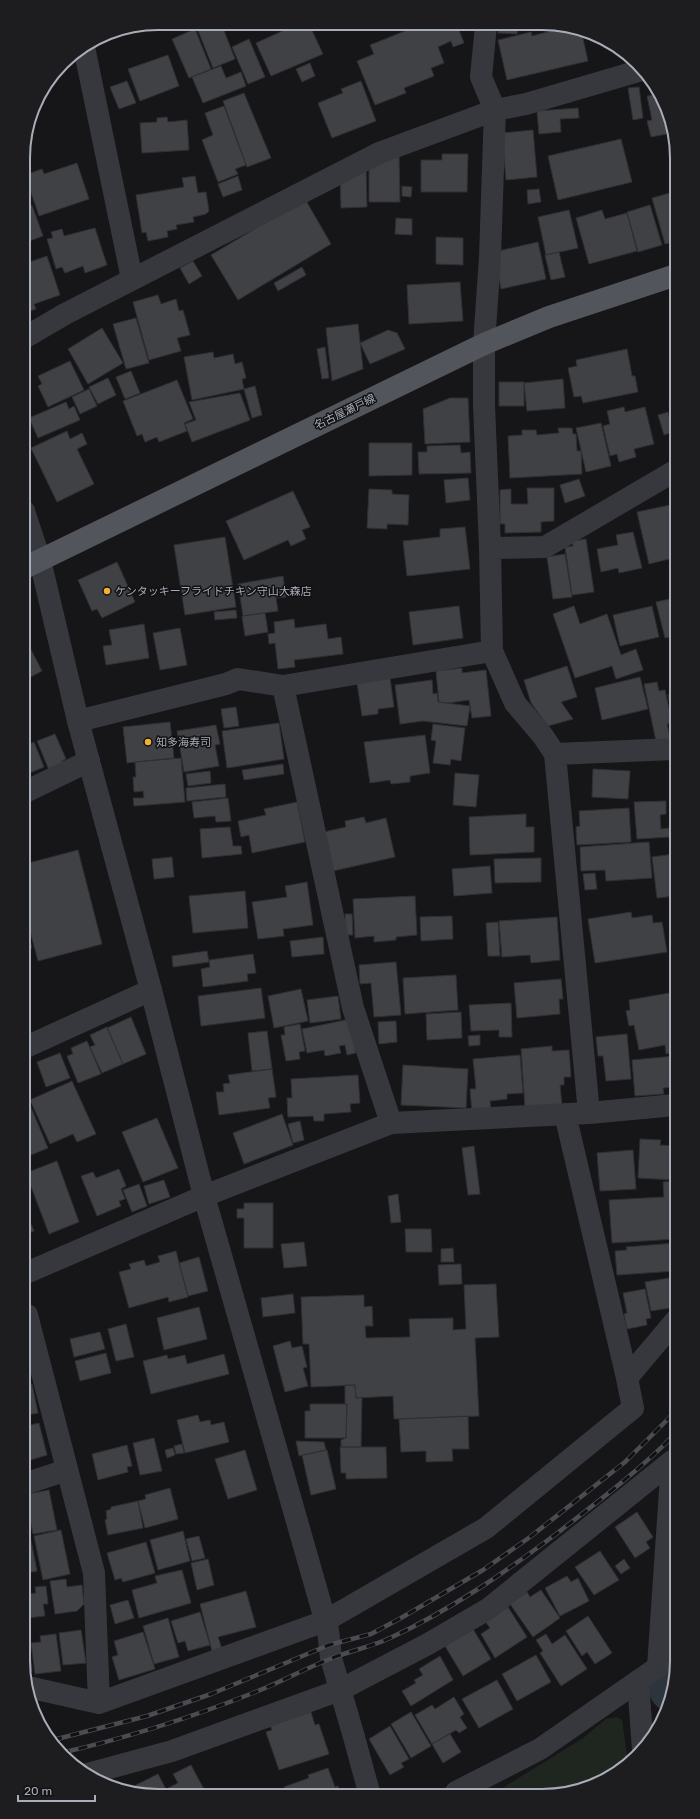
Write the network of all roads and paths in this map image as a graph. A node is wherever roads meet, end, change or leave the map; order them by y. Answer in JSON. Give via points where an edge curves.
{"nodes":[{"id":1,"x":486,"y":30,"type":"edge"},
{"id":2,"x":85,"y":53,"type":"edge"},
{"id":3,"x":636,"y":72,"type":"edge"},
{"id":4,"x":495,"y":110,"type":"junction"},
{"id":5,"x":670,"y":277,"type":"edge"},
{"id":6,"x":132,"y":279,"type":"junction"},
{"id":7,"x":30,"y":334,"type":"edge"},
{"id":8,"x":484,"y":344,"type":"junction"},
{"id":9,"x":670,"y":474,"type":"edge"},
{"id":10,"x":490,"y":548,"type":"junction"},
{"id":11,"x":30,"y":551,"type":"edge"},
{"id":12,"x":32,"y":564,"type":"edge"},
{"id":13,"x":492,"y":651,"type":"junction"},
{"id":14,"x":283,"y":686,"type":"junction"},
{"id":15,"x":78,"y":721,"type":"junction"},
{"id":16,"x":670,"y":750,"type":"edge"},
{"id":17,"x":555,"y":754,"type":"junction"},
{"id":18,"x":89,"y":761,"type":"junction"},
{"id":19,"x":30,"y":790,"type":"edge"},
{"id":20,"x":151,"y":990,"type":"junction"},
{"id":21,"x":30,"y":1045,"type":"edge"},
{"id":22,"x":670,"y":1105,"type":"edge"},
{"id":23,"x":589,"y":1113,"type":"junction"},
{"id":24,"x":565,"y":1114,"type":"junction"},
{"id":25,"x":391,"y":1123,"type":"junction"},
{"id":26,"x":204,"y":1196,"type":"junction"},
{"id":27,"x":30,"y":1271,"type":"edge"},
{"id":28,"x":670,"y":1327,"type":"edge"},
{"id":29,"x":30,"y":1330,"type":"edge"},
{"id":30,"x":627,"y":1378,"type":"junction"},
{"id":31,"x":670,"y":1463,"type":"edge"},
{"id":32,"x":67,"y":1470,"type":"junction"},
{"id":33,"x":30,"y":1482,"type":"edge"},
{"id":34,"x":670,"y":1541,"type":"edge"},
{"id":35,"x":325,"y":1621,"type":"junction"},
{"id":36,"x":667,"y":1661,"type":"edge"},
{"id":37,"x":638,"y":1681,"type":"junction"},
{"id":38,"x":33,"y":1688,"type":"edge"},
{"id":39,"x":340,"y":1690,"type":"junction"},
{"id":40,"x":99,"y":1703,"type":"junction"},
{"id":41,"x":642,"y":1739,"type":"edge"},
{"id":42,"x":94,"y":1772,"type":"edge"},
{"id":43,"x":368,"y":1789,"type":"edge"},
{"id":44,"x":462,"y":1789,"type":"edge"}],
"edges":[{"from":1,"to":4,"type":"street","via":[[481,77]]},
{"from":2,"to":6,"type":"street"},
{"from":3,"to":4,"type":"street","via":[[526,104]]},
{"from":4,"to":6,"type":"street","via":[[378,153]]},
{"from":4,"to":8,"type":"street"},
{"from":5,"to":8,"type":"main road","name":"名古屋瀬戸線","via":[[549,317]]},
{"from":6,"to":7,"type":"street"},
{"from":8,"to":10,"type":"street"},
{"from":8,"to":12,"type":"main road","name":"名古屋瀬戸線"},
{"from":9,"to":10,"type":"street","via":[[545,548]]},
{"from":10,"to":13,"type":"street"},
{"from":11,"to":12,"type":"street"},
{"from":12,"to":15,"type":"street"},
{"from":13,"to":14,"type":"street"},
{"from":13,"to":17,"type":"street","via":[[515,703]]},
{"from":14,"to":15,"type":"street","via":[[238,679]]},
{"from":14,"to":25,"type":"street","via":[[353,1008]]},
{"from":15,"to":18,"type":"street"},
{"from":16,"to":17,"type":"street"},
{"from":17,"to":23,"type":"street"},
{"from":18,"to":19,"type":"street"},
{"from":18,"to":20,"type":"street"},
{"from":20,"to":21,"type":"street"},
{"from":20,"to":26,"type":"street"},
{"from":22,"to":23,"type":"street"},
{"from":23,"to":24,"type":"street"},
{"from":24,"to":25,"type":"street"},
{"from":24,"to":30,"type":"street"},
{"from":25,"to":26,"type":"street"},
{"from":26,"to":27,"type":"street"},
{"from":26,"to":35,"type":"street"},
{"from":28,"to":30,"type":"street"},
{"from":29,"to":32,"type":"street"},
{"from":30,"to":35,"type":"street","via":[[633,1408],[486,1528]]},
{"from":31,"to":39,"type":"street","via":[[488,1609]]},
{"from":32,"to":33,"type":"street"},
{"from":32,"to":40,"type":"street","via":[[94,1573]]},
{"from":34,"to":36,"type":"street"},
{"from":35,"to":39,"type":"street"},
{"from":35,"to":40,"type":"street"},
{"from":36,"to":37,"type":"street"},
{"from":37,"to":41,"type":"street"},
{"from":37,"to":44,"type":"street","via":[[540,1749]]},
{"from":38,"to":40,"type":"street"},
{"from":39,"to":42,"type":"street","via":[[172,1751]]},
{"from":39,"to":43,"type":"street"}]}
